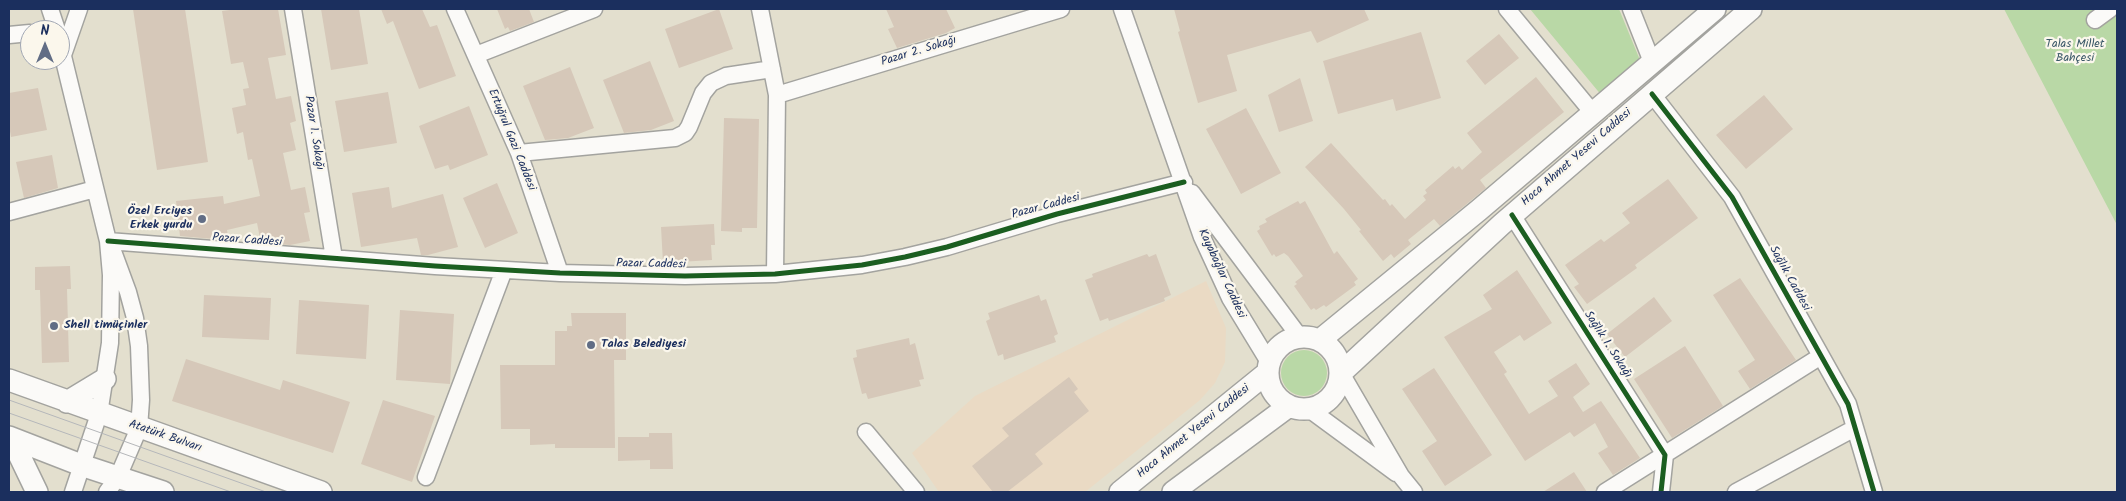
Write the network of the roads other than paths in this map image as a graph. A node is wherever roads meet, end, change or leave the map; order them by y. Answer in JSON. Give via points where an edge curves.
{"nodes":[{"id":1,"x":79,"y":9,"type":"edge"},
{"id":2,"x":293,"y":9,"type":"edge"},
{"id":3,"x":455,"y":9,"type":"edge"},
{"id":4,"x":594,"y":9,"type":"edge"},
{"id":5,"x":760,"y":9,"type":"edge"},
{"id":6,"x":1061,"y":9,"type":"edge"},
{"id":7,"x":1122,"y":9,"type":"edge"},
{"id":8,"x":1507,"y":9,"type":"edge"},
{"id":9,"x":1632,"y":9,"type":"edge"},
{"id":10,"x":1715,"y":9,"type":"edge"},
{"id":11,"x":1751,"y":9,"type":"edge"},
{"id":12,"x":2110,"y":9,"type":"edge"},
{"id":13,"x":2095,"y":20,"type":"dead end"},
{"id":14,"x":70,"y":30,"type":"edge"},
{"id":15,"x":476,"y":55,"type":"junction"},
{"id":16,"x":1652,"y":62,"type":"junction"},
{"id":17,"x":772,"y":69,"type":"junction"},
{"id":18,"x":66,"y":70,"type":"edge"},
{"id":19,"x":1652,"y":94,"type":"junction"},
{"id":20,"x":777,"y":95,"type":"junction"},
{"id":21,"x":1593,"y":113,"type":"junction"},
{"id":22,"x":519,"y":153,"type":"junction"},
{"id":23,"x":1184,"y":182,"type":"junction"},
{"id":24,"x":95,"y":189,"type":"junction"},
{"id":25,"x":9,"y":212,"type":"edge"},
{"id":26,"x":1512,"y":215,"type":"junction"},
{"id":27,"x":108,"y":241,"type":"junction"},
{"id":28,"x":334,"y":258,"type":"junction"},
{"id":29,"x":504,"y":270,"type":"junction"},
{"id":30,"x":560,"y":273,"type":"junction"},
{"id":31,"x":775,"y":274,"type":"junction"},
{"id":32,"x":1310,"y":338,"type":"junction"},
{"id":33,"x":1821,"y":356,"type":"junction"},
{"id":34,"x":1268,"y":367,"type":"junction"},
{"id":35,"x":1341,"y":373,"type":"junction"},
{"id":36,"x":105,"y":379,"type":"junction"},
{"id":37,"x":9,"y":380,"type":"edge"},
{"id":38,"x":67,"y":402,"type":"junction"},
{"id":39,"x":1299,"y":407,"type":"junction"},
{"id":40,"x":99,"y":414,"type":"junction"},
{"id":41,"x":139,"y":428,"type":"junction"},
{"id":42,"x":1855,"y":428,"type":"junction"},
{"id":43,"x":866,"y":432,"type":"dead end"},
{"id":44,"x":10,"y":437,"type":"edge"},
{"id":45,"x":1665,"y":455,"type":"junction"},
{"id":46,"x":81,"y":465,"type":"junction"},
{"id":47,"x":426,"y":476,"type":"dead end"},
{"id":48,"x":1401,"y":476,"type":"junction"},
{"id":49,"x":113,"y":484,"type":"edge"},
{"id":50,"x":37,"y":492,"type":"edge"},
{"id":51,"x":73,"y":492,"type":"edge"},
{"id":52,"x":163,"y":492,"type":"edge"},
{"id":53,"x":321,"y":492,"type":"edge"},
{"id":54,"x":916,"y":492,"type":"edge"},
{"id":55,"x":1120,"y":492,"type":"edge"},
{"id":56,"x":1173,"y":492,"type":"edge"},
{"id":57,"x":1414,"y":492,"type":"edge"},
{"id":58,"x":1605,"y":492,"type":"edge"},
{"id":59,"x":1660,"y":492,"type":"edge"},
{"id":60,"x":1736,"y":492,"type":"edge"},
{"id":61,"x":1874,"y":492,"type":"edge"}],
"edges":[{"from":1,"to":14,"type":"street"},
{"from":2,"to":28,"type":"street","name":"Pazar 1. Sokağı"},
{"from":3,"to":15,"type":"street","name":"Ertuğrul Gazi Caddesi"},
{"from":4,"to":15,"type":"street"},
{"from":5,"to":17,"type":"street"},
{"from":6,"to":20,"type":"street","name":"Pazar 2. Sokağı"},
{"from":7,"to":23,"type":"street","name":"Kayabağlar Caddesi"},
{"from":8,"to":21,"type":"street"},
{"from":9,"to":16,"type":"street"},
{"from":10,"to":16,"type":"main road","name":"Hoca Ahmet Yesevi Caddesi"},
{"from":11,"to":19,"type":"main road","name":"Hoca Ahmet Yesevi Caddesi"},
{"from":12,"to":13,"type":"street"},
{"from":15,"to":22,"type":"street","name":"Ertuğrul Gazi Caddesi"},
{"from":16,"to":21,"type":"main road","name":"Hoca Ahmet Yesevi Caddesi"},
{"from":17,"to":20,"type":"street"},
{"from":17,"to":22,"type":"street","via":[[726,76],[711,83],[703,93],[689,127],[675,138]]},
{"from":18,"to":24,"type":"street"},
{"from":19,"to":26,"type":"main road","name":"Hoca Ahmet Yesevi Caddesi"},
{"from":19,"to":33,"type":"street","name":"Sağlık Caddesi","via":[[1732,197]]},
{"from":20,"to":31,"type":"street"},
{"from":21,"to":32,"type":"main road","name":"Hoca Ahmet Yesevi Caddesi","via":[[1479,210]]},
{"from":22,"to":30,"type":"street","name":"Ertuğrul Gazi Caddesi"},
{"from":23,"to":31,"type":"street","name":"Pazar Caddesi","via":[[905,257]]},
{"from":23,"to":32,"type":"street","name":"Kayabağlar Caddesi"},
{"from":23,"to":34,"type":"street","name":"Kayabağlar Caddesi","via":[[1214,264]]},
{"from":24,"to":25,"type":"street"},
{"from":24,"to":27,"type":"street"},
{"from":26,"to":35,"type":"main road","name":"Hoca Ahmet Yesevi Caddesi"},
{"from":26,"to":45,"type":"street","name":"Sağlık 1. Sokağı"},
{"from":27,"to":28,"type":"street","name":"Pazar Caddesi"},
{"from":27,"to":36,"type":"street","via":[[111,309]]},
{"from":27,"to":41,"type":"street","via":[[128,292],[138,337],[142,373]]},
{"from":28,"to":29,"type":"street","name":"Pazar Caddesi"},
{"from":29,"to":30,"type":"street","name":"Pazar Caddesi"},
{"from":29,"to":47,"type":"street"},
{"from":30,"to":31,"type":"street","name":"Pazar Caddesi"},
{"from":32,"to":34,"type":"main road","via":[[1280,345]]},
{"from":32,"to":35,"type":"main road","via":[[1335,353]]},
{"from":33,"to":42,"type":"street","name":"Sağlık Caddesi","via":[[1848,404]]},
{"from":33,"to":45,"type":"street"},
{"from":34,"to":39,"type":"main road","via":[[1273,392]]},
{"from":34,"to":55,"type":"main road","name":"Hoca Ahmet Yesevi Caddesi"},
{"from":35,"to":39,"type":"main road","via":[[1335,393],[1319,406]]},
{"from":35,"to":48,"type":"street"},
{"from":36,"to":38,"type":"main road"},
{"from":36,"to":40,"type":"street"},
{"from":37,"to":38,"type":"main road","name":"Atatürk Bulvarı"},
{"from":38,"to":40,"type":"main road","name":"Atatürk Bulvarı"},
{"from":39,"to":48,"type":"street"},
{"from":39,"to":56,"type":"main road"},
{"from":40,"to":41,"type":"main road","name":"Atatürk Bulvarı"},
{"from":40,"to":46,"type":"street"},
{"from":41,"to":49,"type":"street"},
{"from":41,"to":53,"type":"main road","name":"Atatürk Bulvarı"},
{"from":42,"to":60,"type":"street"},
{"from":42,"to":61,"type":"street","name":"Sağlık Caddesi"},
{"from":43,"to":54,"type":"street"},
{"from":44,"to":46,"type":"main road"},
{"from":44,"to":50,"type":"main road"},
{"from":45,"to":58,"type":"street"},
{"from":45,"to":59,"type":"street"},
{"from":46,"to":49,"type":"main road"},
{"from":46,"to":51,"type":"street"},
{"from":48,"to":57,"type":"street"},
{"from":49,"to":52,"type":"main road"}]}
